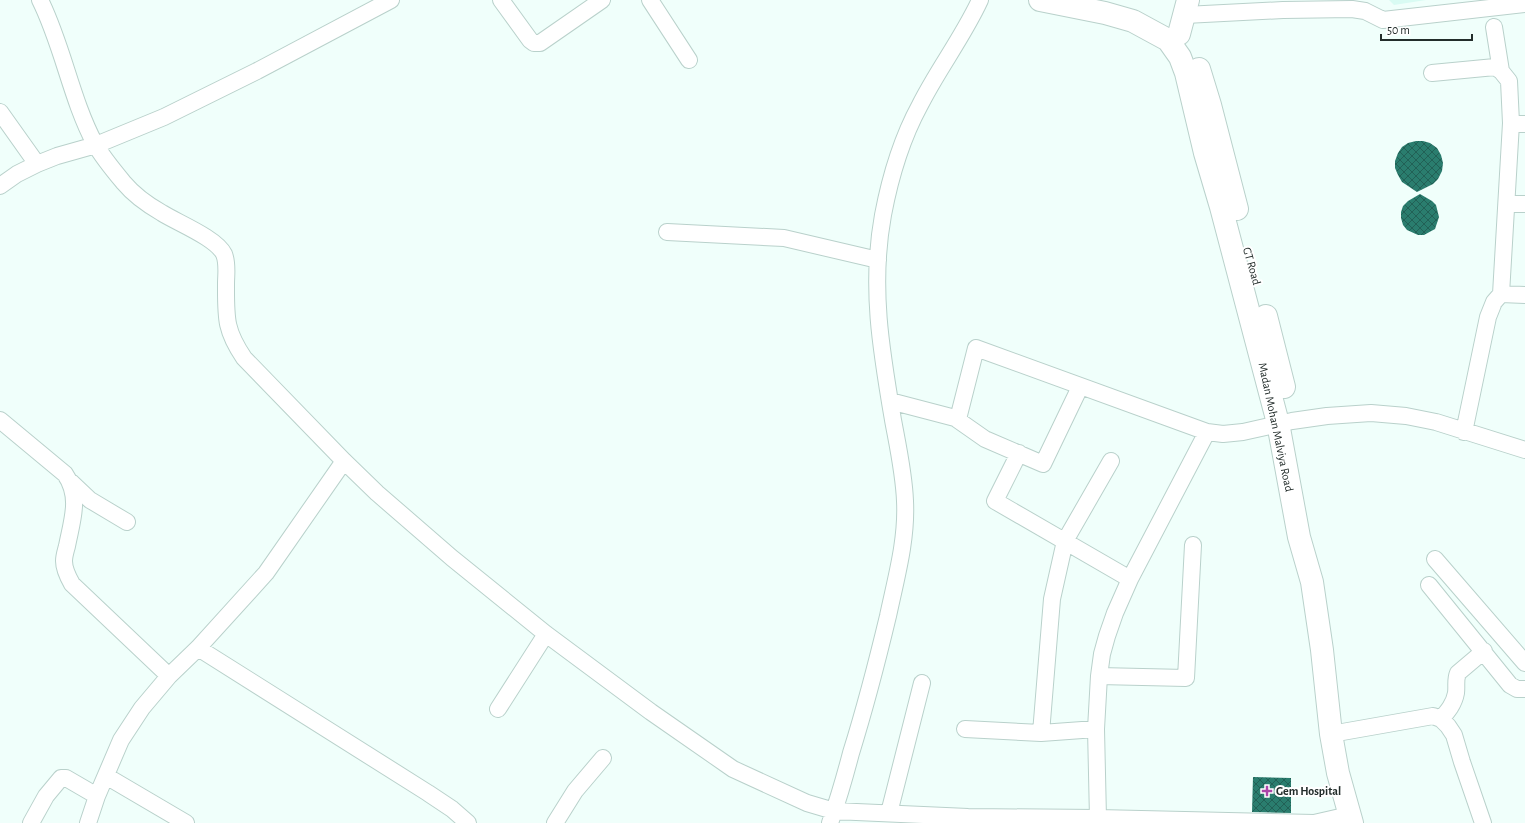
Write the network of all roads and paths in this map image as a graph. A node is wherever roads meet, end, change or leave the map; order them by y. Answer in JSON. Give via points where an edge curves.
{"nodes":[{"id":1,"x":40,"y":0,"type":"edge"},
{"id":2,"x":501,"y":0,"type":"edge"},
{"id":3,"x":602,"y":0,"type":"edge"},
{"id":4,"x":650,"y":0,"type":"edge"},
{"id":5,"x":980,"y":0,"type":"edge"},
{"id":6,"x":1040,"y":0,"type":"edge"},
{"id":7,"x":1109,"y":0,"type":"edge"},
{"id":8,"x":381,"y":2,"type":"edge"},
{"id":9,"x":1525,"y":4,"type":"edge"},
{"id":10,"x":1180,"y":22,"type":"edge"},
{"id":11,"x":1494,"y":27,"type":"dead end"},
{"id":12,"x":689,"y":60,"type":"dead end"},
{"id":13,"x":1501,"y":71,"type":"junction"},
{"id":14,"x":1432,"y":73,"type":"dead end"},
{"id":15,"x":0,"y":112,"type":"edge"},
{"id":16,"x":1518,"y":124,"type":"edge"},
{"id":17,"x":96,"y":145,"type":"junction"},
{"id":18,"x":37,"y":164,"type":"junction"},
{"id":19,"x":0,"y":186,"type":"edge"},
{"id":20,"x":1507,"y":204,"type":"junction"},
{"id":21,"x":1525,"y":204,"type":"edge"},
{"id":22,"x":667,"y":232,"type":"dead end"},
{"id":23,"x":878,"y":260,"type":"junction"},
{"id":24,"x":1501,"y":294,"type":"junction"},
{"id":25,"x":1525,"y":295,"type":"edge"},
{"id":26,"x":1080,"y":387,"type":"junction"},
{"id":27,"x":890,"y":401,"type":"junction"},
{"id":28,"x":955,"y":418,"type":"junction"},
{"id":29,"x":0,"y":420,"type":"edge"},
{"id":30,"x":1285,"y":422,"type":"junction"},
{"id":31,"x":1206,"y":432,"type":"junction"},
{"id":32,"x":1464,"y":432,"type":"junction"},
{"id":33,"x":1525,"y":450,"type":"edge"},
{"id":34,"x":1019,"y":454,"type":"junction"},
{"id":35,"x":344,"y":461,"type":"junction"},
{"id":36,"x":1111,"y":461,"type":"dead end"},
{"id":37,"x":71,"y":482,"type":"junction"},
{"id":38,"x":127,"y":522,"type":"dead end"},
{"id":39,"x":1065,"y":541,"type":"junction"},
{"id":40,"x":1193,"y":545,"type":"dead end"},
{"id":41,"x":1435,"y":559,"type":"dead end"},
{"id":42,"x":1130,"y":579,"type":"junction"},
{"id":43,"x":1430,"y":585,"type":"dead end"},
{"id":44,"x":546,"y":634,"type":"junction"},
{"id":45,"x":198,"y":648,"type":"junction"},
{"id":46,"x":1484,"y":651,"type":"junction"},
{"id":47,"x":1525,"y":663,"type":"edge"},
{"id":48,"x":169,"y":676,"type":"junction"},
{"id":49,"x":1099,"y":676,"type":"junction"},
{"id":50,"x":922,"y":683,"type":"dead end"},
{"id":51,"x":1525,"y":689,"type":"edge"},
{"id":52,"x":498,"y":709,"type":"dead end"},
{"id":53,"x":1441,"y":719,"type":"junction"},
{"id":54,"x":965,"y":729,"type":"dead end"},
{"id":55,"x":1096,"y":729,"type":"junction"},
{"id":56,"x":1041,"y":733,"type":"junction"},
{"id":57,"x":1331,"y":734,"type":"junction"},
{"id":58,"x":603,"y":758,"type":"dead end"},
{"id":59,"x":106,"y":776,"type":"junction"},
{"id":60,"x":97,"y":796,"type":"junction"},
{"id":61,"x":889,"y":813,"type":"junction"},
{"id":62,"x":832,"y":817,"type":"edge"},
{"id":63,"x":1098,"y":818,"type":"junction"},
{"id":64,"x":1351,"y":819,"type":"edge"},
{"id":65,"x":968,"y":820,"type":"edge"},
{"id":66,"x":1224,"y":822,"type":"edge"},
{"id":67,"x":31,"y":823,"type":"edge"},
{"id":68,"x":88,"y":823,"type":"edge"},
{"id":69,"x":186,"y":823,"type":"edge"},
{"id":70,"x":468,"y":823,"type":"edge"},
{"id":71,"x":555,"y":823,"type":"edge"},
{"id":72,"x":1313,"y":823,"type":"edge"},
{"id":73,"x":1483,"y":823,"type":"edge"}],
"edges":[{"from":1,"to":17,"type":"street","via":[[84,120]]},
{"from":2,"to":3,"type":"street","via":[[530,40],[540,43]]},
{"from":4,"to":12,"type":"street"},
{"from":5,"to":23,"type":"street","via":[[909,128],[888,193]]},
{"from":6,"to":10,"type":"highway","name":"GT Road","via":[[1133,21]]},
{"from":7,"to":10,"type":"highway","name":"GT Road","via":[[1148,14],[1165,24]]},
{"from":8,"to":17,"type":"street","via":[[257,71],[164,117]]},
{"from":9,"to":10,"type":"street","via":[[1383,20],[1365,11],[1352,9],[1283,10]]},
{"from":10,"to":30,"type":"highway","name":"GT Road","via":[[1210,105],[1277,356]]},
{"from":11,"to":13,"type":"street"},
{"from":13,"to":14,"type":"street","via":[[1494,67]]},
{"from":13,"to":16,"type":"street","via":[[1509,81]]},
{"from":15,"to":18,"type":"street"},
{"from":16,"to":20,"type":"street"},
{"from":17,"to":18,"type":"street"},
{"from":17,"to":35,"type":"street","via":[[125,184],[140,198],[206,238],[224,254],[227,264],[228,328],[234,342],[244,358]]},
{"from":18,"to":19,"type":"street"},
{"from":20,"to":21,"type":"street"},
{"from":20,"to":24,"type":"street"},
{"from":22,"to":23,"type":"street","via":[[784,238]]},
{"from":23,"to":27,"type":"street","via":[[878,321]]},
{"from":24,"to":25,"type":"street"},
{"from":24,"to":32,"type":"street","via":[[1494,302],[1488,317]]},
{"from":26,"to":28,"type":"street","via":[[976,348],[959,415]]},
{"from":26,"to":31,"type":"street"},
{"from":26,"to":34,"type":"street","via":[[1043,464]]},
{"from":27,"to":28,"type":"street"},
{"from":27,"to":62,"type":"street","via":[[905,500],[903,541],[869,695]]},
{"from":28,"to":34,"type":"street","via":[[985,439]]},
{"from":29,"to":37,"type":"street","via":[[66,474]]},
{"from":30,"to":31,"type":"street","via":[[1243,432]]},
{"from":30,"to":32,"type":"street","via":[[1371,413],[1436,422]]},
{"from":30,"to":57,"type":"highway","name":"Madan Mohan Malviya Road","via":[[1299,537],[1312,582]]},
{"from":31,"to":42,"type":"street"},
{"from":32,"to":33,"type":"street"},
{"from":34,"to":39,"type":"street","via":[[995,501]]},
{"from":35,"to":44,"type":"street","via":[[452,558]]},
{"from":35,"to":45,"type":"street","via":[[266,572]]},
{"from":36,"to":39,"type":"street"},
{"from":37,"to":38,"type":"street","via":[[90,500]]},
{"from":37,"to":48,"type":"street","via":[[75,495],[64,562],[66,573],[72,584]]},
{"from":39,"to":42,"type":"street"},
{"from":39,"to":56,"type":"street","via":[[1052,599]]},
{"from":40,"to":49,"type":"street","via":[[1186,678]]},
{"from":41,"to":47,"type":"street"},
{"from":42,"to":49,"type":"street","via":[[1107,636]]},
{"from":43,"to":46,"type":"street"},
{"from":44,"to":52,"type":"street"},
{"from":44,"to":62,"type":"street","via":[[733,769]]},
{"from":45,"to":48,"type":"street"},
{"from":45,"to":70,"type":"street","via":[[434,797]]},
{"from":46,"to":51,"type":"street","via":[[1510,685],[1517,689]]},
{"from":46,"to":53,"type":"street","via":[[1456,677],[1456,694],[1449,710]]},
{"from":48,"to":59,"type":"street","via":[[142,708],[122,740]]},
{"from":49,"to":55,"type":"street"},
{"from":50,"to":61,"type":"street"},
{"from":53,"to":57,"type":"street","via":[[1434,716]]},
{"from":53,"to":73,"type":"street","via":[[1454,735]]},
{"from":54,"to":56,"type":"street"},
{"from":55,"to":56,"type":"street"},
{"from":55,"to":63,"type":"street"},
{"from":57,"to":64,"type":"highway","name":"Madan Mohan Malviya Road"},
{"from":58,"to":71,"type":"street","via":[[575,791]]},
{"from":59,"to":60,"type":"street"},
{"from":59,"to":69,"type":"street"},
{"from":60,"to":67,"type":"street","via":[[66,778],[61,778],[46,796]]},
{"from":60,"to":68,"type":"street"},
{"from":61,"to":62,"type":"street"},
{"from":61,"to":65,"type":"street"},
{"from":63,"to":65,"type":"street"},
{"from":63,"to":66,"type":"street"},
{"from":64,"to":72,"type":"street"},
{"from":66,"to":72,"type":"street"}]}
